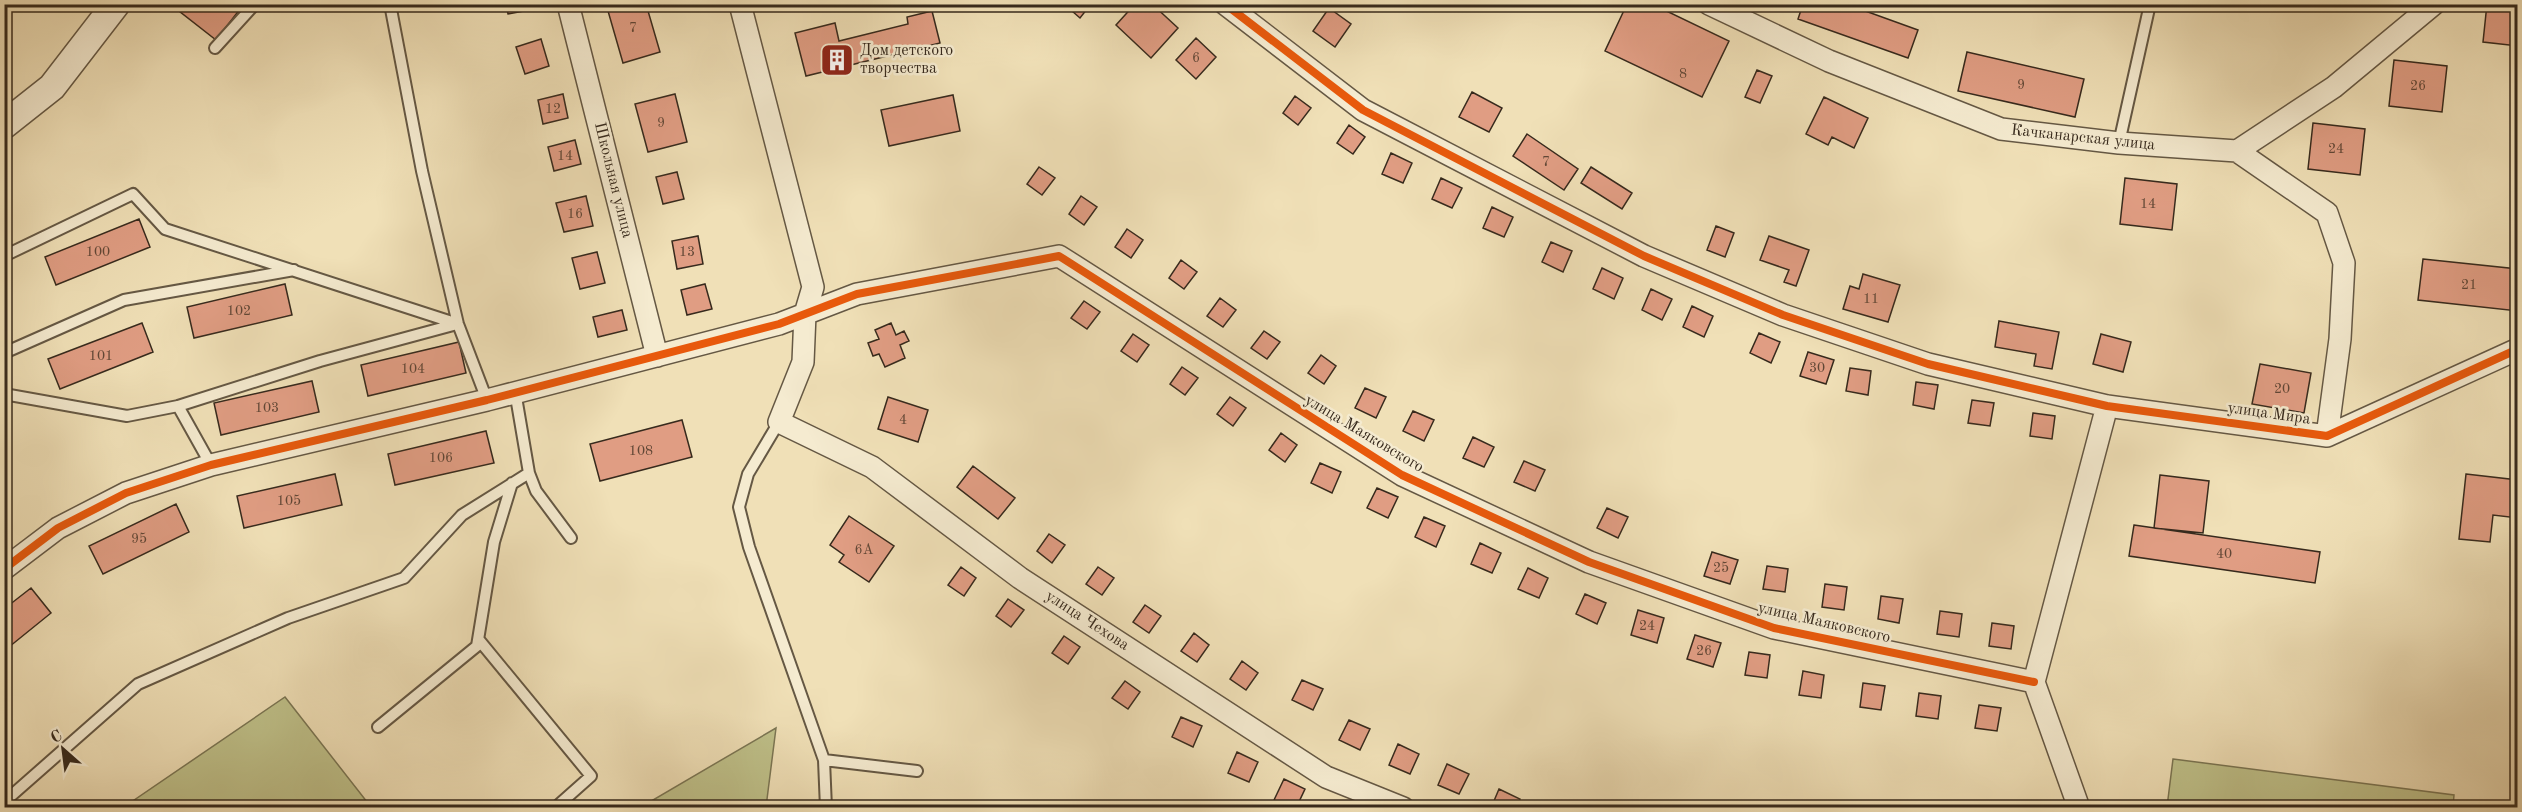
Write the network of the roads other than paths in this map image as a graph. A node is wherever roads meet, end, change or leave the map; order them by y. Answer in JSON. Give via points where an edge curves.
{"nodes":[{"id":1,"x":116,"y":4,"type":"edge"},
{"id":2,"x":255,"y":4,"type":"edge"},
{"id":3,"x":390,"y":4,"type":"edge"},
{"id":4,"x":568,"y":4,"type":"edge"},
{"id":5,"x":740,"y":4,"type":"edge"},
{"id":6,"x":1225,"y":4,"type":"edge"},
{"id":7,"x":1709,"y":4,"type":"edge"},
{"id":8,"x":2150,"y":4,"type":"edge"},
{"id":9,"x":2434,"y":4,"type":"edge"},
{"id":10,"x":215,"y":48,"type":"dead end"},
{"id":11,"x":4,"y":125,"type":"edge"},
{"id":12,"x":2120,"y":142,"type":"junction"},
{"id":13,"x":2237,"y":151,"type":"junction"},
{"id":14,"x":4,"y":256,"type":"edge"},
{"id":15,"x":295,"y":270,"type":"junction"},
{"id":16,"x":805,"y":314,"type":"junction"},
{"id":17,"x":458,"y":324,"type":"junction"},
{"id":18,"x":2517,"y":349,"type":"edge"},
{"id":19,"x":4,"y":353,"type":"edge"},
{"id":20,"x":657,"y":356,"type":"junction"},
{"id":21,"x":515,"y":391,"type":"junction"},
{"id":22,"x":4,"y":394,"type":"edge"},
{"id":23,"x":487,"y":400,"type":"junction"},
{"id":24,"x":178,"y":405,"type":"junction"},
{"id":25,"x":2107,"y":406,"type":"junction"},
{"id":26,"x":779,"y":422,"type":"junction"},
{"id":27,"x":2327,"y":436,"type":"junction"},
{"id":28,"x":211,"y":465,"type":"junction"},
{"id":29,"x":529,"y":472,"type":"junction"},
{"id":30,"x":512,"y":483,"type":"junction"},
{"id":31,"x":571,"y":538,"type":"dead end"},
{"id":32,"x":4,"y":569,"type":"edge"},
{"id":33,"x":478,"y":640,"type":"junction"},
{"id":34,"x":2034,"y":682,"type":"junction"},
{"id":35,"x":378,"y":727,"type":"dead end"},
{"id":36,"x":824,"y":760,"type":"junction"},
{"id":37,"x":917,"y":771,"type":"dead end"},
{"id":38,"x":4,"y":802,"type":"edge"},
{"id":39,"x":1397,"y":806,"type":"edge"},
{"id":40,"x":555,"y":807,"type":"edge"},
{"id":41,"x":826,"y":807,"type":"edge"},
{"id":42,"x":2079,"y":807,"type":"edge"}],
"edges":[{"from":1,"to":11,"type":"street","via":[[52,87]]},
{"from":2,"to":10,"type":"lane"},
{"from":3,"to":17,"type":"lane","via":[[422,171]]},
{"from":4,"to":20,"type":"street","name":"Школьная улица"},
{"from":5,"to":16,"type":"street","via":[[813,287]]},
{"from":6,"to":25,"type":"street","name":"улица Мира","via":[[1363,110],[1644,256],[1783,315],[1917,360]]},
{"from":7,"to":12,"type":"street","name":"Качканарская улица","via":[[1829,61],[2001,129]]},
{"from":8,"to":12,"type":"lane"},
{"from":9,"to":13,"type":"street","via":[[2334,87]]},
{"from":12,"to":13,"type":"street","name":"Качканарская улица"},
{"from":13,"to":27,"type":"street","via":[[2327,213],[2344,263],[2340,339]]},
{"from":14,"to":15,"type":"lane","via":[[133,194],[165,229]]},
{"from":15,"to":17,"type":"lane"},
{"from":15,"to":19,"type":"lane","via":[[124,300]]},
{"from":16,"to":20,"type":"street","name":"улица Маяковского"},
{"from":16,"to":26,"type":"street","via":[[803,362]]},
{"from":16,"to":34,"type":"street","name":"улица Маяковского","via":[[857,294],[1059,256],[1402,476],[1589,562],[1774,628]]},
{"from":17,"to":23,"type":"lane"},
{"from":17,"to":24,"type":"lane"},
{"from":18,"to":27,"type":"street","name":"улица Мира"},
{"from":20,"to":21,"type":"street","name":"улица Маяковского"},
{"from":21,"to":23,"type":"street","name":"улица Маяковского"},
{"from":21,"to":29,"type":"lane"},
{"from":22,"to":24,"type":"lane","via":[[127,416]]},
{"from":23,"to":28,"type":"street","name":"улица Маяковского"},
{"from":24,"to":28,"type":"lane"},
{"from":25,"to":27,"type":"street","name":"улица Мира"},
{"from":25,"to":34,"type":"street"},
{"from":26,"to":36,"type":"lane","via":[[748,474],[739,507],[749,547]]},
{"from":26,"to":39,"type":"street","name":"улица Чехова","via":[[872,466],[1020,578],[1326,777]]},
{"from":28,"to":32,"type":"street","name":"улица Маяковского","via":[[126,493],[58,528]]},
{"from":29,"to":30,"type":"lane"},
{"from":29,"to":31,"type":"lane","via":[[536,491]]},
{"from":30,"to":33,"type":"lane","via":[[494,542]]},
{"from":30,"to":38,"type":"lane","via":[[462,515],[404,578],[288,618],[138,684]]},
{"from":33,"to":35,"type":"lane","via":[[477,646]]},
{"from":33,"to":40,"type":"lane","via":[[591,776]]},
{"from":34,"to":42,"type":"street"},
{"from":36,"to":37,"type":"lane"},
{"from":36,"to":41,"type":"lane"}]}
